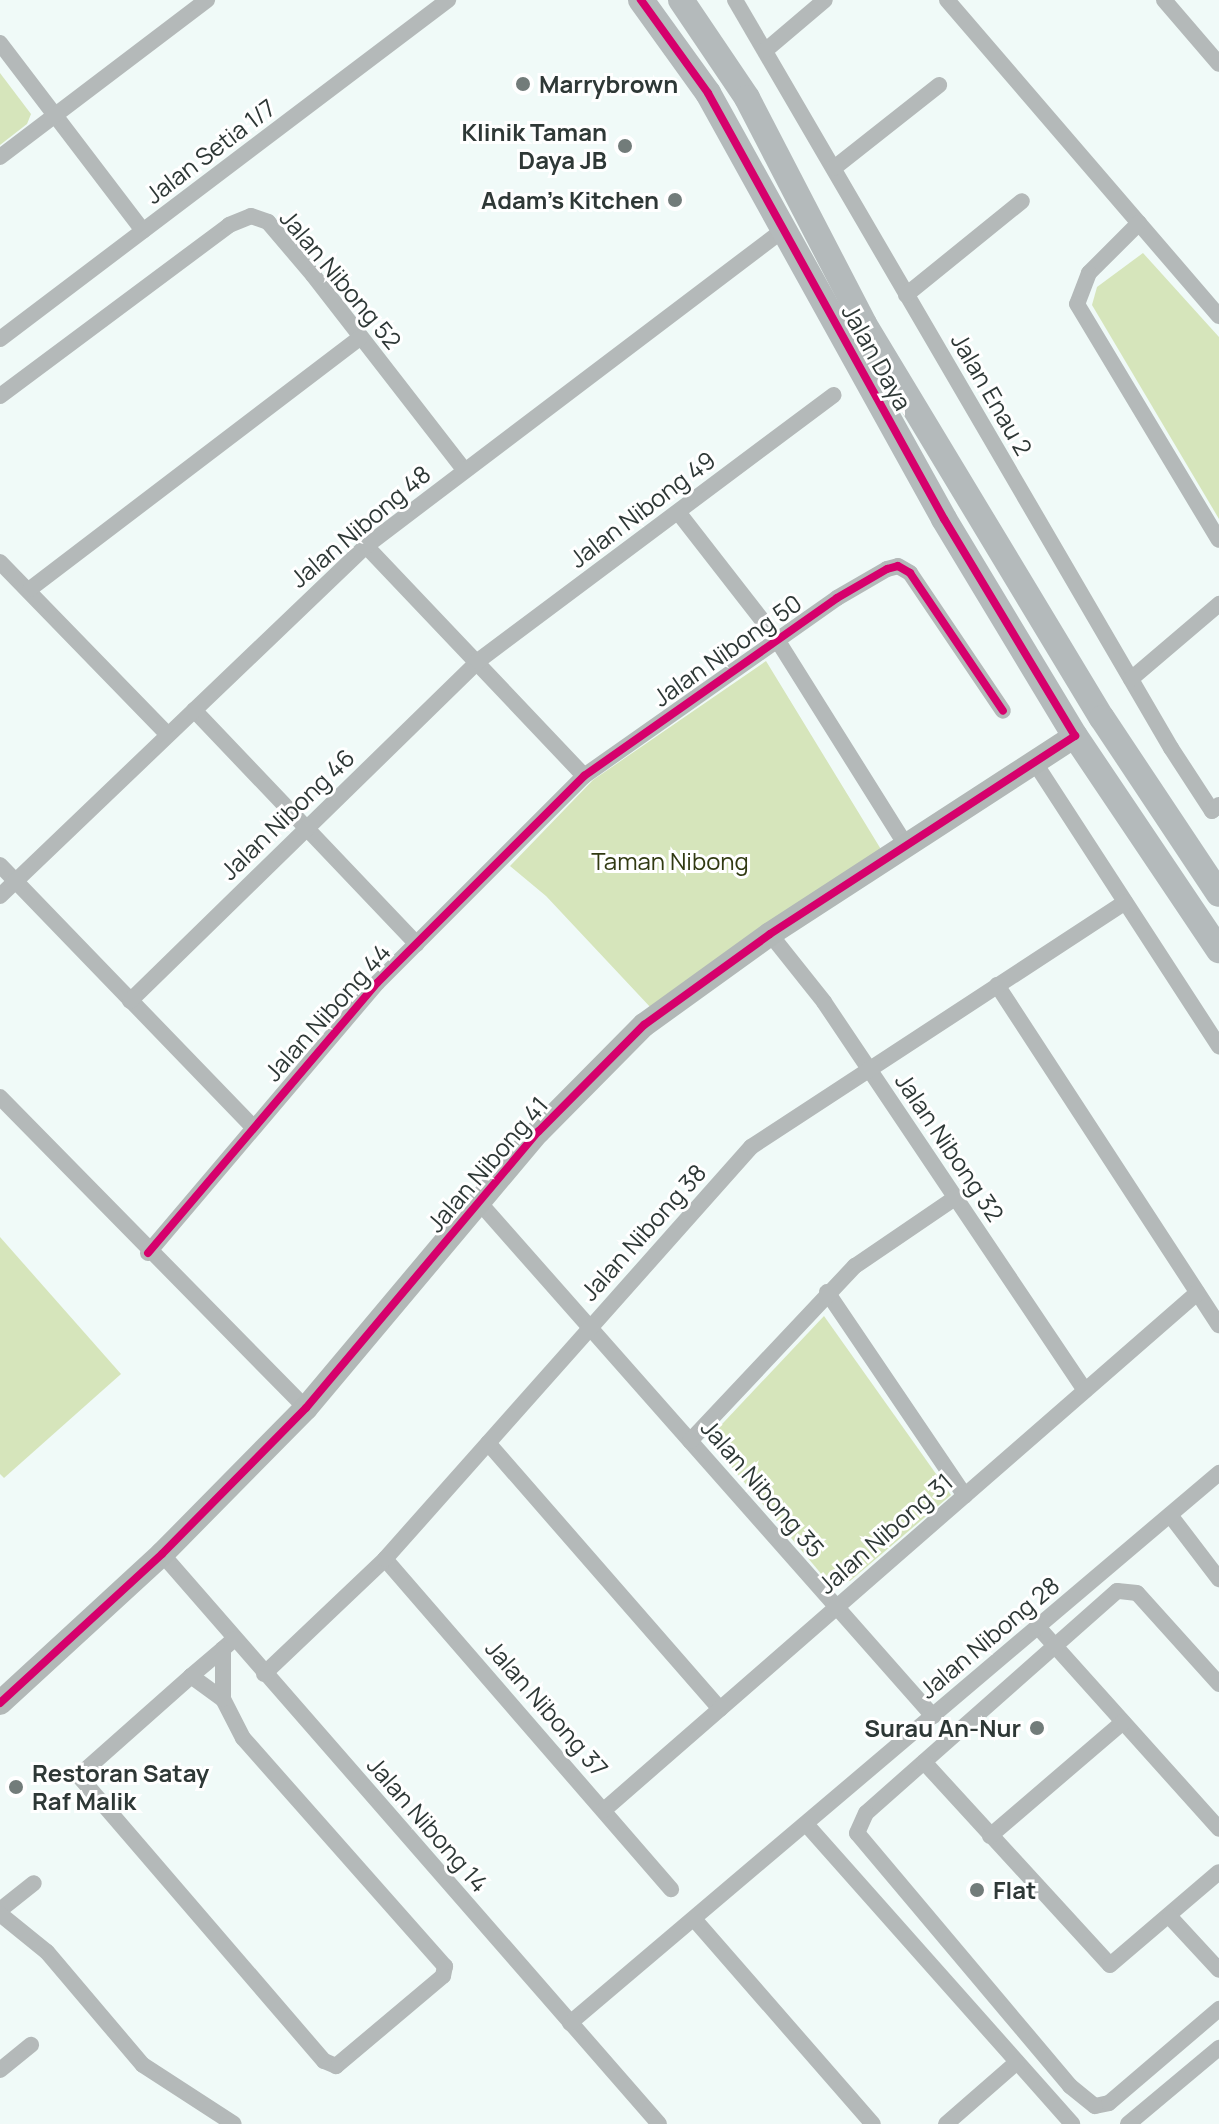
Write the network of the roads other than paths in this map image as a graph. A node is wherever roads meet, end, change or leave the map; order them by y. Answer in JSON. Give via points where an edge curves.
{"nodes":[{"id":1,"x":207,"y":0,"type":"edge"},
{"id":2,"x":448,"y":0,"type":"edge"},
{"id":3,"x":641,"y":0,"type":"edge"},
{"id":4,"x":681,"y":0,"type":"edge"},
{"id":5,"x":735,"y":0,"type":"edge"},
{"id":6,"x":825,"y":0,"type":"edge"},
{"id":7,"x":1164,"y":0,"type":"edge"},
{"id":8,"x":957,"y":3,"type":"edge"},
{"id":9,"x":0,"y":43,"type":"edge"},
{"id":10,"x":766,"y":50,"type":"junction"},
{"id":11,"x":1219,"y":64,"type":"edge"},
{"id":12,"x":939,"y":85,"type":"dead end"},
{"id":13,"x":55,"y":115,"type":"junction"},
{"id":14,"x":0,"y":157,"type":"edge"},
{"id":15,"x":834,"y":168,"type":"junction"},
{"id":16,"x":1022,"y":201,"type":"dead end"},
{"id":17,"x":1139,"y":223,"type":"junction"},
{"id":18,"x":783,"y":230,"type":"junction"},
{"id":19,"x":143,"y":231,"type":"junction"},
{"id":20,"x":906,"y":295,"type":"junction"},
{"id":21,"x":1219,"y":316,"type":"edge"},
{"id":22,"x":360,"y":338,"type":"junction"},
{"id":23,"x":0,"y":339,"type":"edge"},
{"id":24,"x":833,"y":395,"type":"dead end"},
{"id":25,"x":0,"y":396,"type":"edge"},
{"id":26,"x":464,"y":470,"type":"junction"},
{"id":27,"x":678,"y":512,"type":"junction"},
{"id":28,"x":1219,"y":540,"type":"edge"},
{"id":29,"x":366,"y":546,"type":"junction"},
{"id":30,"x":0,"y":562,"type":"edge"},
{"id":31,"x":30,"y":589,"type":"junction"},
{"id":32,"x":1219,"y":604,"type":"edge"},
{"id":33,"x":776,"y":638,"type":"junction"},
{"id":34,"x":478,"y":661,"type":"junction"},
{"id":35,"x":1131,"y":679,"type":"junction"},
{"id":36,"x":194,"y":710,"type":"junction"},
{"id":37,"x":1003,"y":711,"type":"dead end"},
{"id":38,"x":167,"y":734,"type":"junction"},
{"id":39,"x":1075,"y":736,"type":"junction"},
{"id":40,"x":1035,"y":763,"type":"junction"},
{"id":41,"x":584,"y":776,"type":"junction"},
{"id":42,"x":1216,"y":808,"type":"edge"},
{"id":43,"x":308,"y":828,"type":"junction"},
{"id":44,"x":906,"y":845,"type":"junction"},
{"id":45,"x":0,"y":865,"type":"edge"},
{"id":46,"x":14,"y":882,"type":"junction"},
{"id":47,"x":1219,"y":894,"type":"edge"},
{"id":48,"x":0,"y":896,"type":"edge"},
{"id":49,"x":1125,"y":902,"type":"junction"},
{"id":50,"x":770,"y":934,"type":"junction"},
{"id":51,"x":417,"y":944,"type":"junction"},
{"id":52,"x":1219,"y":950,"type":"edge"},
{"id":53,"x":997,"y":985,"type":"junction"},
{"id":54,"x":130,"y":1001,"type":"junction"},
{"id":55,"x":1219,"y":1046,"type":"edge"},
{"id":56,"x":868,"y":1067,"type":"junction"},
{"id":57,"x":0,"y":1097,"type":"edge"},
{"id":58,"x":252,"y":1126,"type":"junction"},
{"id":59,"x":955,"y":1198,"type":"junction"},
{"id":60,"x":479,"y":1202,"type":"junction"},
{"id":61,"x":148,"y":1253,"type":"junction"},
{"id":62,"x":827,"y":1292,"type":"junction"},
{"id":63,"x":1197,"y":1293,"type":"junction"},
{"id":64,"x":1219,"y":1325,"type":"edge"},
{"id":65,"x":590,"y":1327,"type":"junction"},
{"id":66,"x":1085,"y":1391,"type":"junction"},
{"id":67,"x":306,"y":1408,"type":"junction"},
{"id":68,"x":690,"y":1441,"type":"junction"},
{"id":69,"x":488,"y":1443,"type":"junction"},
{"id":70,"x":1219,"y":1473,"type":"edge"},
{"id":71,"x":965,"y":1496,"type":"junction"},
{"id":72,"x":1170,"y":1515,"type":"junction"},
{"id":73,"x":162,"y":1554,"type":"junction"},
{"id":74,"x":385,"y":1559,"type":"junction"},
{"id":75,"x":1219,"y":1579,"type":"edge"},
{"id":76,"x":836,"y":1607,"type":"junction"},
{"id":77,"x":1038,"y":1627,"type":"junction"},
{"id":78,"x":229,"y":1644,"type":"junction"},
{"id":79,"x":1056,"y":1645,"type":"junction"},
{"id":80,"x":264,"y":1674,"type":"junction"},
{"id":81,"x":191,"y":1676,"type":"junction"},
{"id":82,"x":1219,"y":1684,"type":"edge"},
{"id":83,"x":223,"y":1699,"type":"junction"},
{"id":84,"x":0,"y":1703,"type":"edge"},
{"id":85,"x":720,"y":1709,"type":"junction"},
{"id":86,"x":933,"y":1716,"type":"junction"},
{"id":87,"x":1123,"y":1722,"type":"junction"},
{"id":88,"x":924,"y":1762,"type":"junction"},
{"id":89,"x":604,"y":1810,"type":"junction"},
{"id":90,"x":806,"y":1824,"type":"junction"},
{"id":91,"x":1219,"y":1829,"type":"edge"},
{"id":92,"x":990,"y":1836,"type":"junction"},
{"id":93,"x":1219,"y":1872,"type":"edge"},
{"id":94,"x":34,"y":1883,"type":"dead end"},
{"id":95,"x":671,"y":1889,"type":"dead end"},
{"id":96,"x":0,"y":1912,"type":"edge"},
{"id":97,"x":1170,"y":1917,"type":"junction"},
{"id":98,"x":694,"y":1919,"type":"junction"},
{"id":99,"x":1219,"y":1970,"type":"edge"},
{"id":100,"x":1219,"y":2009,"type":"edge"},
{"id":101,"x":570,"y":2023,"type":"junction"},
{"id":102,"x":31,"y":2045,"type":"dead end"},
{"id":103,"x":1219,"y":2048,"type":"edge"},
{"id":104,"x":1017,"y":2062,"type":"junction"},
{"id":105,"x":0,"y":2070,"type":"edge"},
{"id":106,"x":234,"y":2124,"type":"edge"},
{"id":107,"x":659,"y":2124,"type":"edge"},
{"id":108,"x":873,"y":2124,"type":"edge"},
{"id":109,"x":946,"y":2124,"type":"edge"},
{"id":110,"x":1072,"y":2124,"type":"edge"},
{"id":111,"x":1128,"y":2124,"type":"edge"}],
"edges":[{"from":1,"to":13,"type":"street"},
{"from":2,"to":19,"type":"street","name":"Jalan Setia 1/7"},
{"from":3,"to":18,"type":"main road","name":"Jalan Daya","via":[[708,93]]},
{"from":4,"to":47,"type":"main road","name":"Jalan Daya","via":[[747,98],[864,324],[1102,718]]},
{"from":5,"to":10,"type":"street","name":"Jalan Enau 2"},
{"from":6,"to":10,"type":"street"},
{"from":7,"to":11,"type":"street"},
{"from":8,"to":17,"type":"street"},
{"from":9,"to":13,"type":"street"},
{"from":10,"to":15,"type":"street","name":"Jalan Enau 2"},
{"from":12,"to":15,"type":"street"},
{"from":13,"to":14,"type":"street"},
{"from":13,"to":19,"type":"street"},
{"from":15,"to":20,"type":"street","name":"Jalan Enau 2"},
{"from":16,"to":20,"type":"street"},
{"from":17,"to":21,"type":"street"},
{"from":17,"to":28,"type":"street","via":[[1089,273],[1077,304]]},
{"from":18,"to":26,"type":"street","name":"Jalan Nibong 48"},
{"from":18,"to":39,"type":"main road","name":"Jalan Daya","via":[[944,519]]},
{"from":19,"to":23,"type":"street","name":"Jalan Setia 1/7"},
{"from":20,"to":35,"type":"street","name":"Jalan Enau 2"},
{"from":22,"to":25,"type":"street","name":"Jalan Nibong 52","via":[[268,222],[251,216],[229,225]]},
{"from":22,"to":26,"type":"street","name":"Jalan Nibong 52"},
{"from":22,"to":31,"type":"street"},
{"from":24,"to":27,"type":"street","name":"Jalan Nibong 49"},
{"from":26,"to":29,"type":"street","name":"Jalan Nibong 48"},
{"from":27,"to":33,"type":"street"},
{"from":27,"to":34,"type":"street","name":"Jalan Nibong 49"},
{"from":29,"to":34,"type":"street"},
{"from":29,"to":36,"type":"street","name":"Jalan Nibong 48"},
{"from":30,"to":31,"type":"street"},
{"from":31,"to":38,"type":"street"},
{"from":32,"to":35,"type":"street"},
{"from":33,"to":37,"type":"street","name":"Jalan Nibong 50","via":[[898,566],[910,573]]},
{"from":33,"to":41,"type":"street","name":"Jalan Nibong 50"},
{"from":33,"to":44,"type":"street"},
{"from":34,"to":41,"type":"street"},
{"from":34,"to":43,"type":"street","name":"Jalan Nibong 46"},
{"from":35,"to":42,"type":"street","name":"Jalan Enau 2"},
{"from":36,"to":38,"type":"street","name":"Jalan Nibong 48"},
{"from":36,"to":43,"type":"street"},
{"from":38,"to":46,"type":"street","name":"Jalan Nibong 48"},
{"from":39,"to":40,"type":"main road","name":"Jalan Nibong 41"},
{"from":39,"to":52,"type":"main road","name":"Jalan Daya"},
{"from":40,"to":44,"type":"main road","name":"Jalan Nibong 41"},
{"from":40,"to":49,"type":"street"},
{"from":41,"to":51,"type":"street","name":"Jalan Nibong 44"},
{"from":43,"to":51,"type":"street"},
{"from":43,"to":54,"type":"street","name":"Jalan Nibong 46"},
{"from":44,"to":50,"type":"main road","name":"Jalan Nibong 41"},
{"from":45,"to":46,"type":"street"},
{"from":46,"to":48,"type":"street","name":"Jalan Nibong 48"},
{"from":46,"to":54,"type":"street"},
{"from":49,"to":53,"type":"street","name":"Jalan Nibong 38"},
{"from":49,"to":55,"type":"street"},
{"from":50,"to":56,"type":"street","name":"Jalan Nibong 32"},
{"from":50,"to":60,"type":"main road","name":"Jalan Nibong 41","via":[[644,1025],[538,1132]]},
{"from":51,"to":58,"type":"street","name":"Jalan Nibong 44"},
{"from":53,"to":56,"type":"street","name":"Jalan Nibong 38"},
{"from":53,"to":63,"type":"street"},
{"from":54,"to":58,"type":"street"},
{"from":56,"to":59,"type":"street","name":"Jalan Nibong 32"},
{"from":56,"to":65,"type":"street","name":"Jalan Nibong 38","via":[[751,1147]]},
{"from":57,"to":61,"type":"street"},
{"from":58,"to":61,"type":"street","name":"Jalan Nibong 44"},
{"from":59,"to":62,"type":"street","via":[[855,1266]]},
{"from":59,"to":66,"type":"street","name":"Jalan Nibong 32"},
{"from":60,"to":65,"type":"street","name":"Jalan Nibong 35"},
{"from":60,"to":67,"type":"main road","name":"Jalan Nibong 41"},
{"from":61,"to":67,"type":"street"},
{"from":62,"to":68,"type":"street"},
{"from":62,"to":71,"type":"street"},
{"from":63,"to":64,"type":"street"},
{"from":63,"to":66,"type":"street","name":"Jalan Nibong 31"},
{"from":65,"to":68,"type":"street","name":"Jalan Nibong 35"},
{"from":65,"to":69,"type":"street","name":"Jalan Nibong 38"},
{"from":66,"to":71,"type":"street","name":"Jalan Nibong 31"},
{"from":67,"to":73,"type":"main road","name":"Jalan Nibong 41"},
{"from":68,"to":76,"type":"street","name":"Jalan Nibong 35"},
{"from":69,"to":74,"type":"street","name":"Jalan Nibong 38"},
{"from":69,"to":85,"type":"street"},
{"from":70,"to":72,"type":"street","name":"Jalan Nibong 28"},
{"from":71,"to":76,"type":"street","name":"Jalan Nibong 31"},
{"from":72,"to":75,"type":"street"},
{"from":72,"to":77,"type":"street","name":"Jalan Nibong 28"},
{"from":73,"to":78,"type":"street","name":"Jalan Nibong 14"},
{"from":73,"to":84,"type":"main road","name":"Jalan Nibong 41"},
{"from":74,"to":80,"type":"street","name":"Jalan Nibong 38"},
{"from":74,"to":89,"type":"street","name":"Jalan Nibong 37"},
{"from":76,"to":85,"type":"street","name":"Jalan Nibong 31"},
{"from":76,"to":86,"type":"street","name":"Jalan Nibong 35"},
{"from":77,"to":79,"type":"street"},
{"from":77,"to":86,"type":"street","name":"Jalan Nibong 28"},
{"from":78,"to":80,"type":"street","name":"Jalan Nibong 14"},
{"from":78,"to":81,"type":"street"},
{"from":78,"to":83,"type":"street"},
{"from":79,"to":82,"type":"street","via":[[1117,1591],[1129,1589]]},
{"from":79,"to":87,"type":"street"},
{"from":79,"to":88,"type":"street"},
{"from":80,"to":101,"type":"street","name":"Jalan Nibong 14"},
{"from":81,"to":83,"type":"street"},
{"from":81,"to":83,"type":"street","via":[[80,1777],[324,2061],[336,2066],[443,1976],[445,1966],[243,1738]]},
{"from":85,"to":89,"type":"street","name":"Jalan Nibong 31"},
{"from":86,"to":90,"type":"street","name":"Jalan Nibong 28"},
{"from":87,"to":91,"type":"street"},
{"from":87,"to":92,"type":"street"},
{"from":88,"to":92,"type":"street"},
{"from":88,"to":100,"type":"street","via":[[866,1813],[857,1833],[1086,2101],[1095,2106],[1109,2103]]},
{"from":89,"to":95,"type":"street","name":"Jalan Nibong 37"},
{"from":90,"to":98,"type":"street","name":"Jalan Nibong 28"},
{"from":90,"to":104,"type":"street"},
{"from":92,"to":97,"type":"street","via":[[1110,1965]]},
{"from":93,"to":97,"type":"street"},
{"from":94,"to":96,"type":"street"},
{"from":96,"to":106,"type":"street","via":[[47,1952],[143,2065]]},
{"from":97,"to":99,"type":"street"},
{"from":98,"to":101,"type":"street","name":"Jalan Nibong 28"},
{"from":98,"to":108,"type":"street"},
{"from":101,"to":107,"type":"street","name":"Jalan Nibong 14"},
{"from":102,"to":105,"type":"street"},
{"from":103,"to":111,"type":"street"},
{"from":104,"to":109,"type":"street"},
{"from":104,"to":110,"type":"street"}]}
